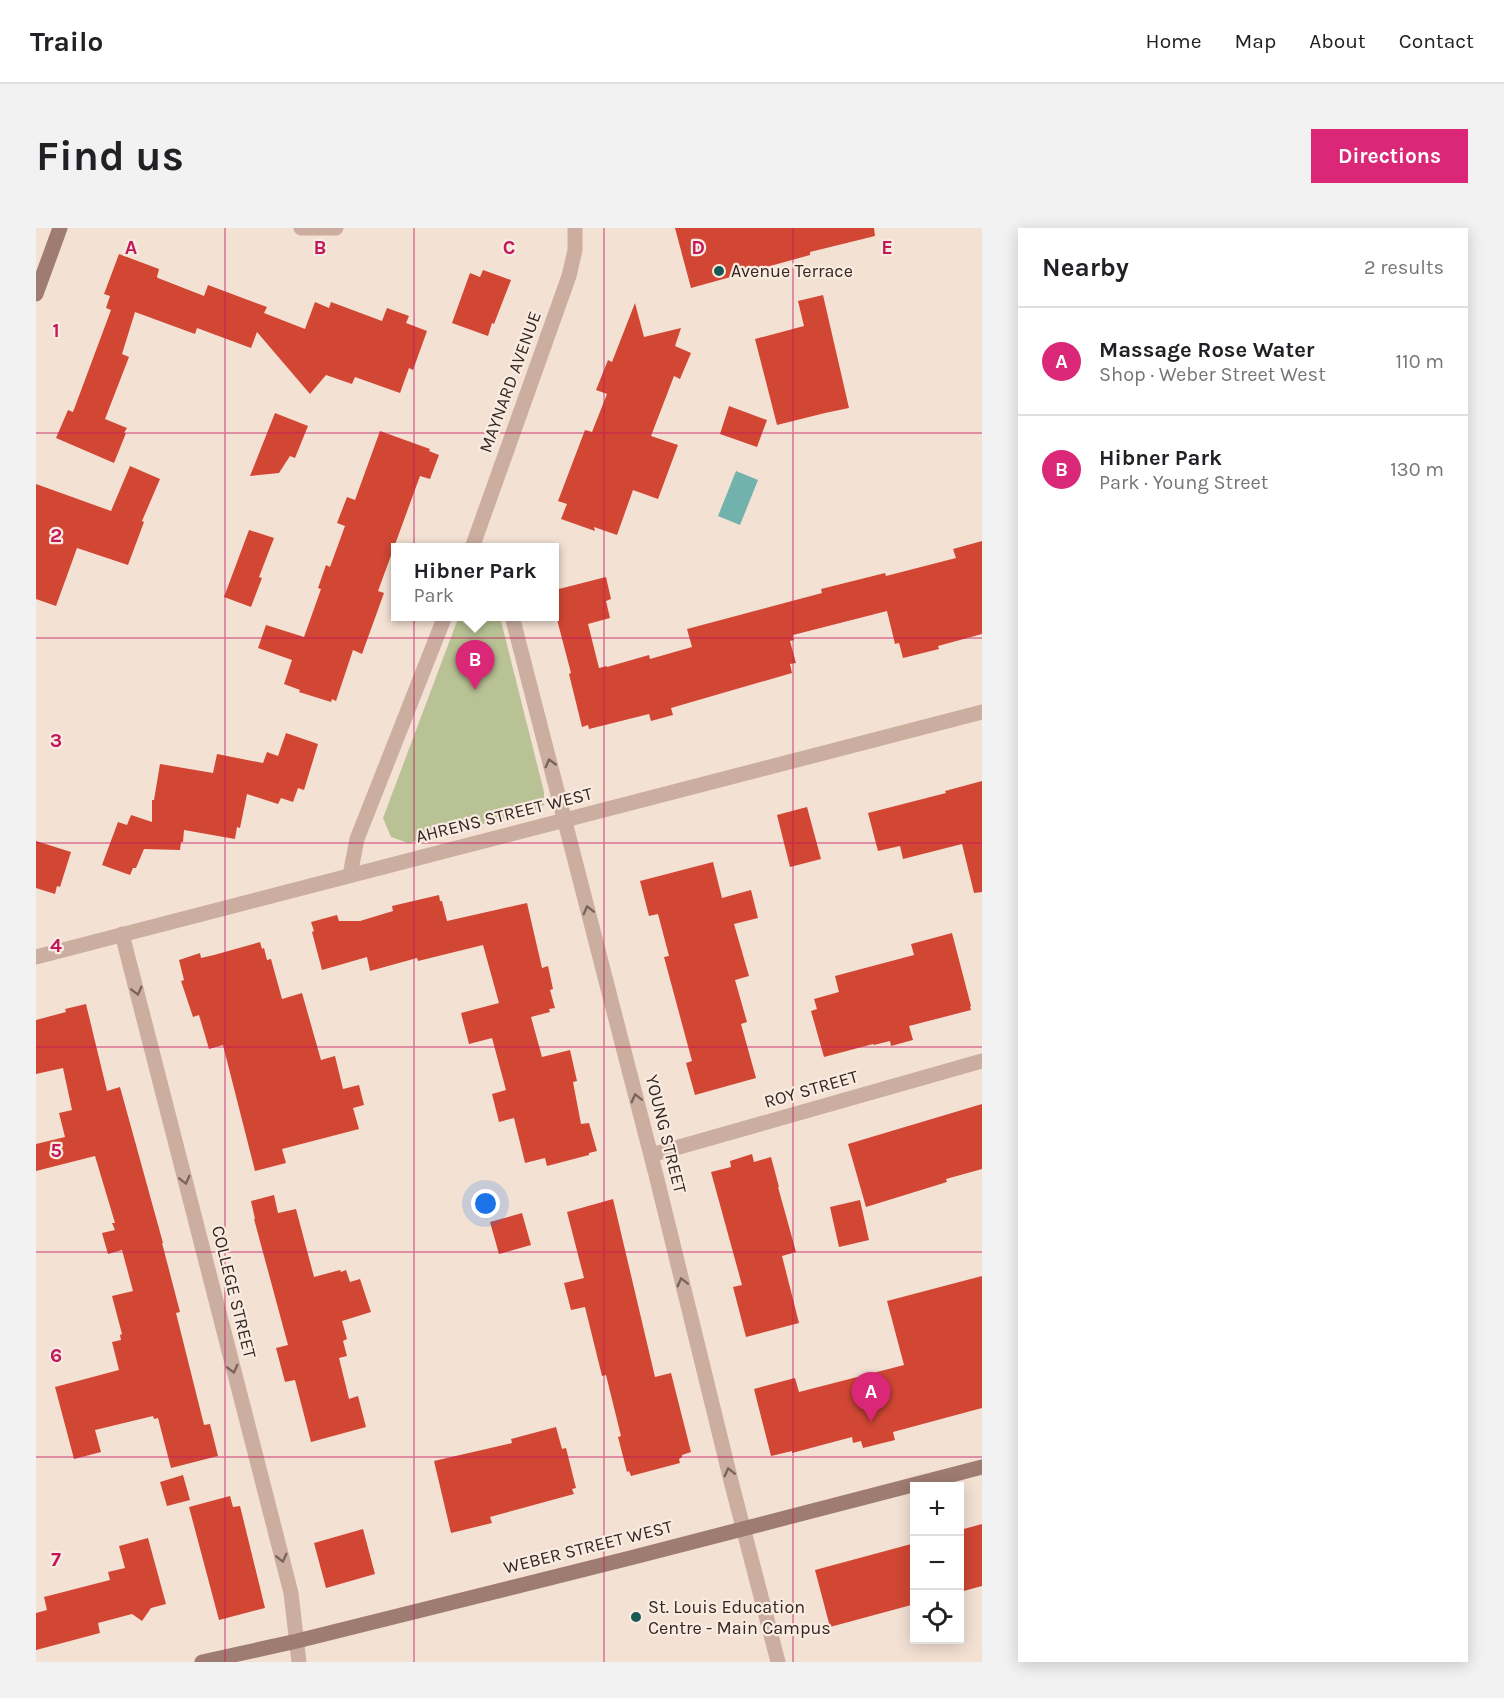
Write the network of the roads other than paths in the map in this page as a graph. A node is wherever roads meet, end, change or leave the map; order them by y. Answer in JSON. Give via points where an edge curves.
{"nodes":[{"id":1,"x":60,"y":228,"type":"edge"},
{"id":2,"x":301,"y":228,"type":"edge"},
{"id":3,"x":336,"y":228,"type":"edge"},
{"id":4,"x":575,"y":228,"type":"edge"},
{"id":5,"x":36,"y":294,"type":"edge"},
{"id":6,"x":474,"y":543,"type":"edge"},
{"id":7,"x":443,"y":621,"type":"edge"},
{"id":8,"x":513,"y":621,"type":"edge"},
{"id":9,"x":982,"y":712,"type":"edge"},
{"id":10,"x":565,"y":820,"type":"junction"},
{"id":11,"x":350,"y":875,"type":"junction"},
{"id":12,"x":122,"y":934,"type":"junction"},
{"id":13,"x":36,"y":957,"type":"edge"},
{"id":14,"x":982,"y":1061,"type":"edge"},
{"id":15,"x":651,"y":1155,"type":"junction"},
{"id":16,"x":982,"y":1467,"type":"edge"},
{"id":17,"x":743,"y":1528,"type":"junction"},
{"id":18,"x":297,"y":1641,"type":"junction"},
{"id":19,"x":202,"y":1662,"type":"edge"},
{"id":20,"x":299,"y":1662,"type":"edge"},
{"id":21,"x":778,"y":1662,"type":"edge"}],
"edges":[{"from":1,"to":5,"type":"main road"},
{"from":2,"to":3,"type":"street"},
{"from":4,"to":6,"type":"street","name":"MAYNARD AVENUE","via":[[569,276]]},
{"from":7,"to":11,"type":"street","via":[[357,838]]},
{"from":10,"to":8,"type":"street","name":"YOUNG STREET","one_way":true},
{"from":9,"to":10,"type":"street","name":"AHRENS STREET WEST"},
{"from":10,"to":11,"type":"street","name":"AHRENS STREET WEST"},
{"from":15,"to":10,"type":"street","name":"YOUNG STREET","one_way":true},
{"from":11,"to":12,"type":"street","name":"AHRENS STREET WEST"},
{"from":12,"to":13,"type":"street","name":"AHRENS STREET WEST"},
{"from":12,"to":18,"type":"street","name":"COLLEGE STREET","one_way":true,"via":[[291,1593]]},
{"from":14,"to":15,"type":"street","name":"ROY STREET"},
{"from":17,"to":15,"type":"street","name":"YOUNG STREET","one_way":true},
{"from":16,"to":17,"type":"main road","name":"WEBER STREET WEST"},
{"from":17,"to":18,"type":"main road","name":"WEBER STREET WEST"},
{"from":17,"to":21,"type":"street","name":"YOUNG STREET"},
{"from":18,"to":19,"type":"main road","name":"WEBER STREET WEST"},
{"from":18,"to":20,"type":"street","name":"COLLEGE STREET"}]}
